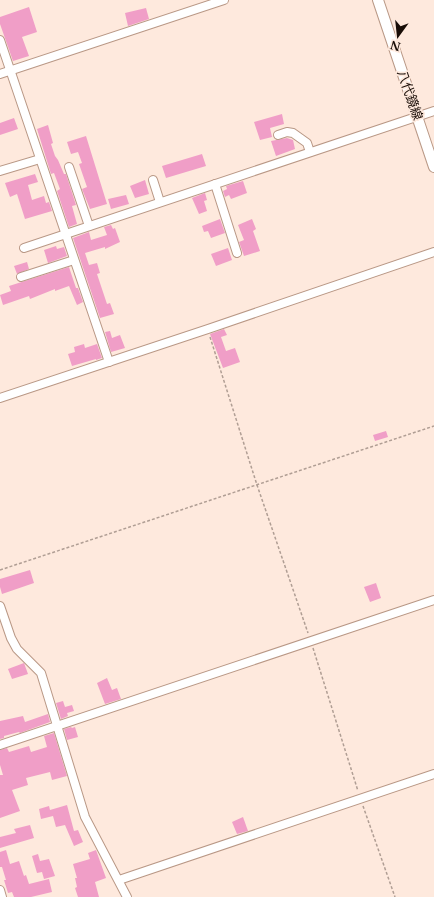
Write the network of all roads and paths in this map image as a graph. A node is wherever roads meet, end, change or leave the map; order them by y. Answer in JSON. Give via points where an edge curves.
{"nodes":[{"id":1,"x":224,"y":0,"type":"edge"},
{"id":2,"x":378,"y":0,"type":"edge"},
{"id":3,"x":0,"y":40,"type":"edge"},
{"id":4,"x":10,"y":70,"type":"junction"},
{"id":5,"x":0,"y":74,"type":"edge"},
{"id":6,"x":434,"y":111,"type":"edge"},
{"id":7,"x":417,"y":117,"type":"junction"},
{"id":8,"x":278,"y":135,"type":"dead end"},
{"id":9,"x":310,"y":152,"type":"junction"},
{"id":10,"x":40,"y":159,"type":"junction"},
{"id":11,"x":69,"y":167,"type":"dead end"},
{"id":12,"x":434,"y":167,"type":"edge"},
{"id":13,"x":0,"y":171,"type":"edge"},
{"id":14,"x":153,"y":180,"type":"dead end"},
{"id":15,"x":215,"y":184,"type":"junction"},
{"id":16,"x":160,"y":202,"type":"junction"},
{"id":17,"x":89,"y":226,"type":"junction"},
{"id":18,"x":65,"y":234,"type":"junction"},
{"id":19,"x":24,"y":248,"type":"dead end"},
{"id":20,"x":434,"y":252,"type":"edge"},
{"id":21,"x":237,"y":253,"type":"dead end"},
{"id":22,"x":74,"y":260,"type":"junction"},
{"id":23,"x":20,"y":277,"type":"dead end"},
{"id":24,"x":208,"y":329,"type":"junction"},
{"id":25,"x":109,"y":362,"type":"junction"},
{"id":26,"x":0,"y":398,"type":"edge"},
{"id":27,"x":434,"y":426,"type":"edge"},
{"id":28,"x":258,"y":485,"type":"junction"},
{"id":29,"x":0,"y":570,"type":"edge"},
{"id":30,"x":434,"y":600,"type":"edge"},
{"id":31,"x":0,"y":606,"type":"edge"},
{"id":32,"x":311,"y":641,"type":"junction"},
{"id":33,"x":57,"y":726,"type":"junction"},
{"id":34,"x":0,"y":745,"type":"edge"},
{"id":35,"x":434,"y":774,"type":"edge"},
{"id":36,"x":361,"y":798,"type":"junction"},
{"id":37,"x":119,"y":880,"type":"junction"},
{"id":38,"x":0,"y":890,"type":"edge"},
{"id":39,"x":2,"y":897,"type":"edge"},
{"id":40,"x":127,"y":897,"type":"edge"},
{"id":41,"x":395,"y":897,"type":"edge"}],
"edges":[{"from":1,"to":4,"type":"street"},
{"from":2,"to":7,"type":"main road","name":"八代鏡線"},
{"from":3,"to":4,"type":"street"},
{"from":4,"to":5,"type":"street"},
{"from":4,"to":10,"type":"street"},
{"from":6,"to":7,"type":"street"},
{"from":7,"to":9,"type":"street"},
{"from":7,"to":12,"type":"main road","name":"八代鏡線"},
{"from":8,"to":9,"type":"street","via":[[293,133],[307,143]]},
{"from":9,"to":15,"type":"street"},
{"from":10,"to":13,"type":"street"},
{"from":10,"to":18,"type":"street"},
{"from":11,"to":17,"type":"street"},
{"from":14,"to":16,"type":"street"},
{"from":15,"to":16,"type":"street"},
{"from":15,"to":21,"type":"street"},
{"from":16,"to":17,"type":"street"},
{"from":17,"to":18,"type":"street"},
{"from":18,"to":19,"type":"street"},
{"from":18,"to":22,"type":"street"},
{"from":20,"to":24,"type":"street"},
{"from":22,"to":23,"type":"street"},
{"from":22,"to":25,"type":"street"},
{"from":24,"to":25,"type":"street"},
{"from":24,"to":28,"type":"path"},
{"from":25,"to":26,"type":"street"},
{"from":27,"to":28,"type":"path"},
{"from":28,"to":29,"type":"path"},
{"from":28,"to":32,"type":"path"},
{"from":30,"to":32,"type":"street"},
{"from":31,"to":33,"type":"street","via":[[17,649],[41,673]]},
{"from":32,"to":33,"type":"street"},
{"from":32,"to":36,"type":"path"},
{"from":33,"to":34,"type":"street"},
{"from":33,"to":37,"type":"street","via":[[85,817]]},
{"from":35,"to":36,"type":"street"},
{"from":36,"to":37,"type":"street"},
{"from":36,"to":41,"type":"path"},
{"from":37,"to":40,"type":"street"},
{"from":38,"to":39,"type":"street"}]}
